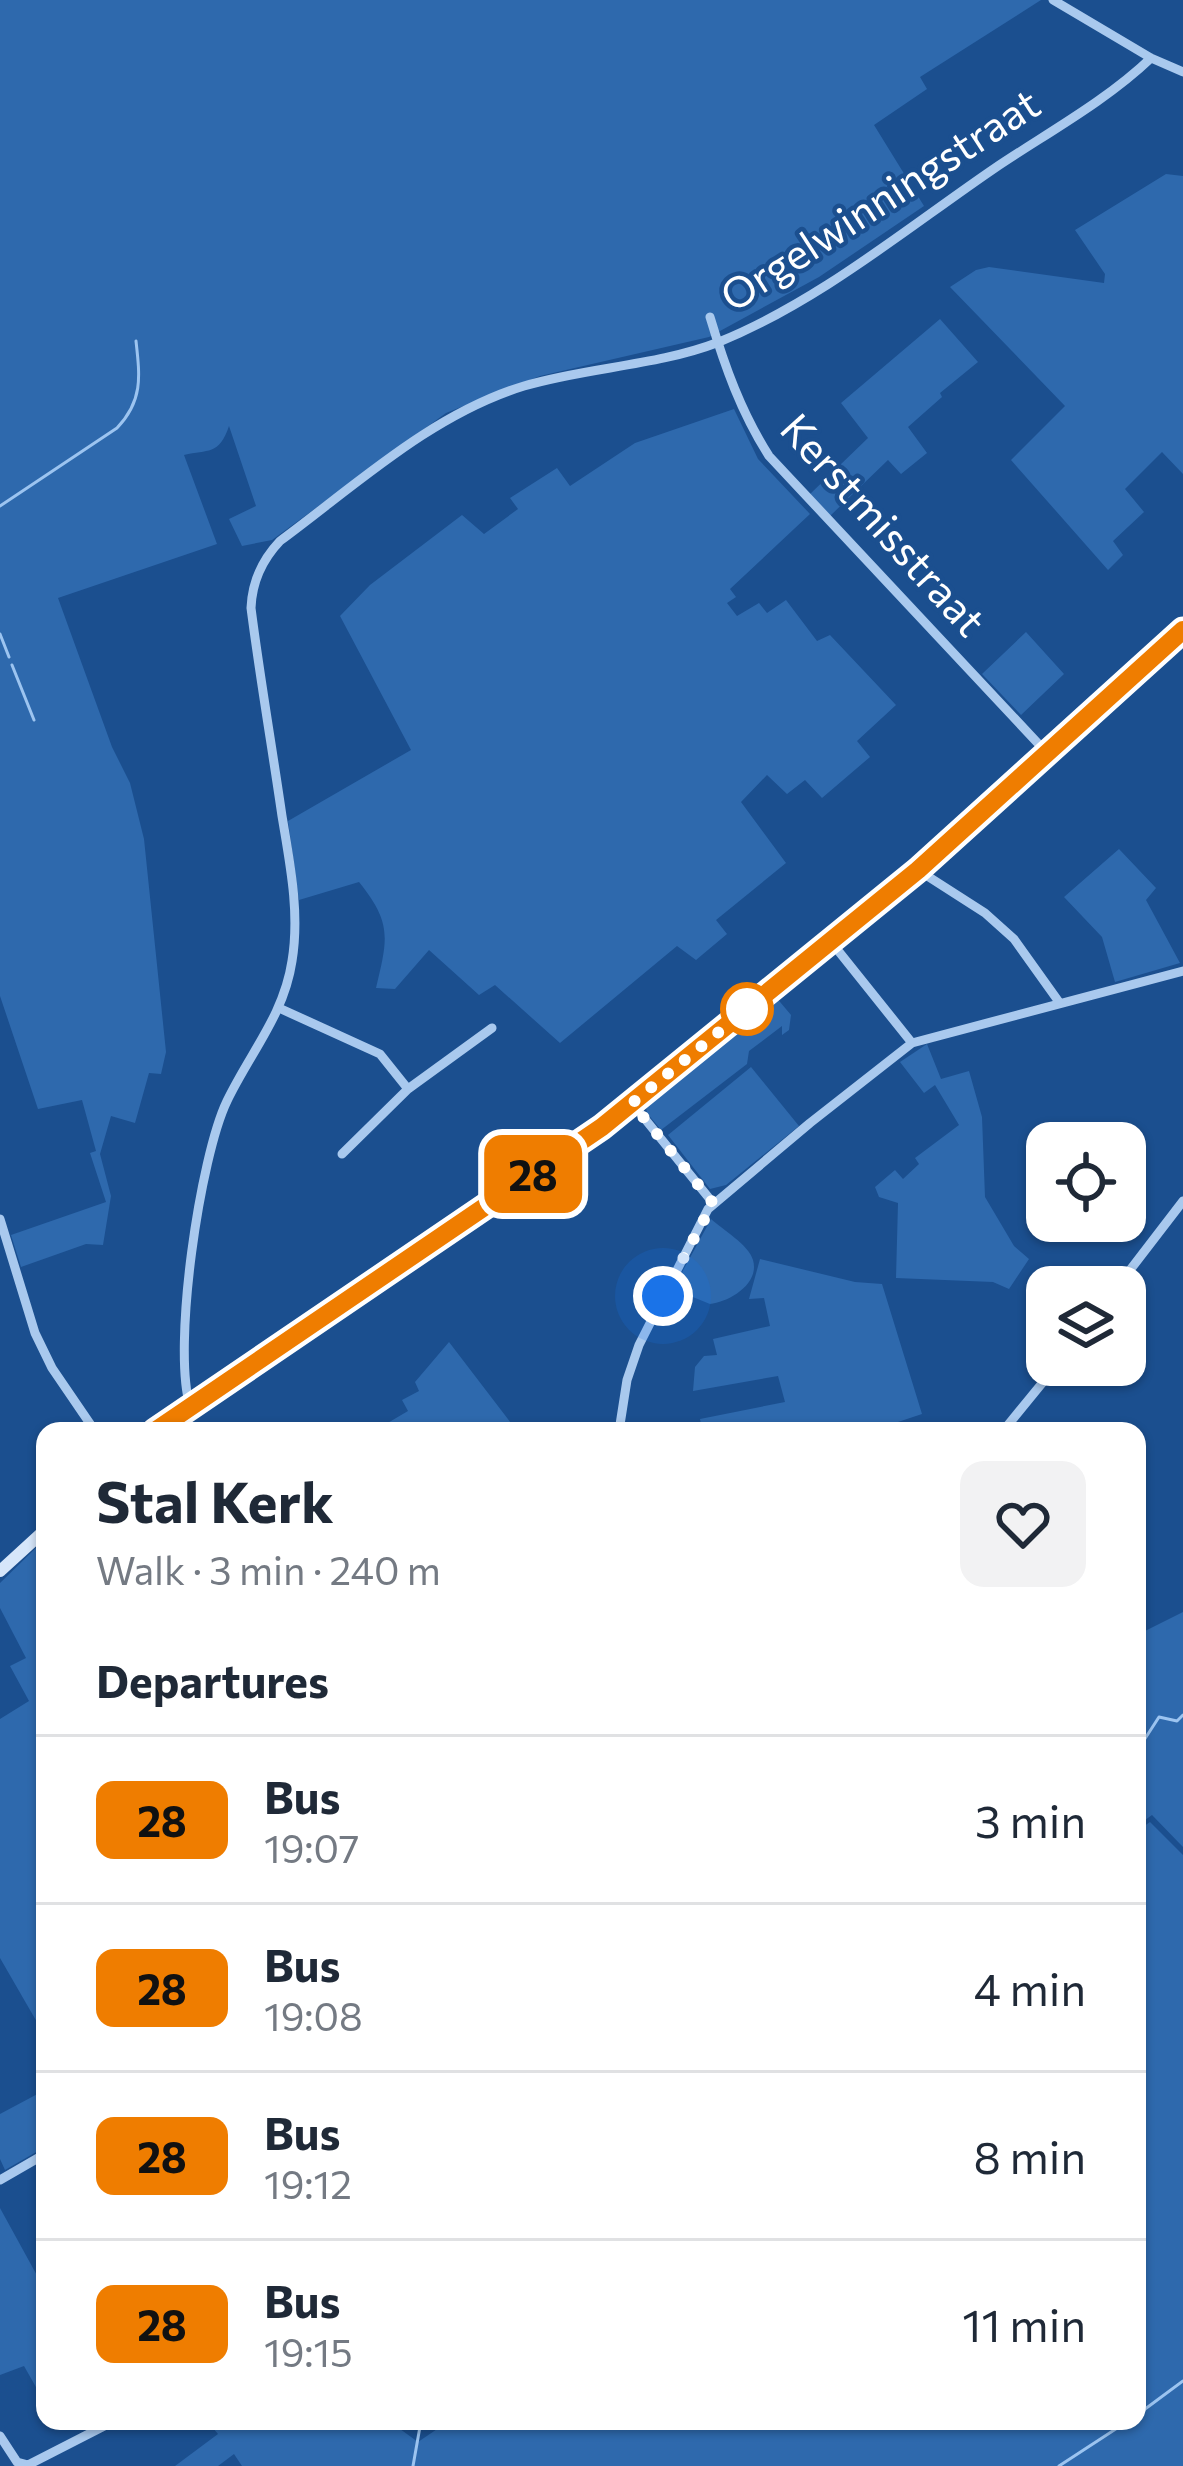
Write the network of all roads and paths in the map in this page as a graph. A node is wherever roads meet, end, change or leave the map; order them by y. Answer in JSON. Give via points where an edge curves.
{"nodes":[{"id":1,"x":1053,"y":0,"type":"edge"},
{"id":2,"x":1151,"y":58,"type":"junction"},
{"id":3,"x":1183,"y":72,"type":"edge"},
{"id":4,"x":710,"y":317,"type":"dead end"},
{"id":5,"x":718,"y":342,"type":"junction"},
{"id":6,"x":1183,"y":630,"type":"edge"},
{"id":7,"x":1047,"y":753,"type":"junction"},
{"id":8,"x":918,"y":870,"type":"junction"},
{"id":9,"x":832,"y":943,"type":"junction"},
{"id":10,"x":1182,"y":973,"type":"edge"},
{"id":11,"x":1059,"y":1002,"type":"junction"},
{"id":12,"x":279,"y":1008,"type":"junction"},
{"id":13,"x":492,"y":1028,"type":"dead end"},
{"id":14,"x":912,"y":1042,"type":"junction"},
{"id":15,"x":408,"y":1089,"type":"junction"},
{"id":16,"x":632,"y":1103,"type":"junction"},
{"id":17,"x":342,"y":1154,"type":"dead end"},
{"id":18,"x":1183,"y":1202,"type":"edge"},
{"id":19,"x":713,"y":1203,"type":"junction"},
{"id":20,"x":0,"y":1219,"type":"edge"},
{"id":21,"x":3,"y":1239,"type":"edge"},
{"id":22,"x":1133,"y":1266,"type":"edge"},
{"id":23,"x":1040,"y":1386,"type":"edge"},
{"id":24,"x":190,"y":1406,"type":"junction"},
{"id":25,"x":89,"y":1422,"type":"edge"},
{"id":26,"x":168,"y":1422,"type":"edge"},
{"id":27,"x":620,"y":1422,"type":"edge"},
{"id":28,"x":1010,"y":1422,"type":"edge"},
{"id":29,"x":36,"y":1538,"type":"edge"},
{"id":30,"x":0,"y":1571,"type":"edge"},
{"id":31,"x":36,"y":2159,"type":"edge"},
{"id":32,"x":0,"y":2180,"type":"edge"},
{"id":33,"x":97,"y":2430,"type":"edge"},
{"id":34,"x":0,"y":2436,"type":"edge"},
{"id":35,"x":22,"y":2465,"type":"edge"}],
"edges":[{"from":1,"to":2,"type":"street"},
{"from":2,"to":3,"type":"street"},
{"from":2,"to":5,"type":"street","name":"Orgelwinningstraat","via":[[824,284]]},
{"from":4,"to":5,"type":"street","name":"Kerstmisstraat"},
{"from":5,"to":7,"type":"street","name":"Kerstmisstraat","via":[[747,421],[770,456]]},
{"from":5,"to":12,"type":"street","name":"Orgelwinningstraat","via":[[476,404],[267,556],[251,608],[295,920]]},
{"from":6,"to":7,"type":"street"},
{"from":7,"to":8,"type":"street"},
{"from":8,"to":9,"type":"street"},
{"from":8,"to":11,"type":"street","via":[[1014,940]]},
{"from":9,"to":14,"type":"street"},
{"from":9,"to":16,"type":"street"},
{"from":10,"to":11,"type":"street"},
{"from":11,"to":14,"type":"street"},
{"from":12,"to":15,"type":"street","via":[[380,1054]]},
{"from":12,"to":24,"type":"street","name":"Orgelwinningstraat","via":[[226,1102],[209,1155],[186,1306]]},
{"from":13,"to":15,"type":"street"},
{"from":14,"to":19,"type":"street"},
{"from":15,"to":17,"type":"street"},
{"from":16,"to":19,"type":"street"},
{"from":16,"to":24,"type":"street"},
{"from":18,"to":22,"type":"street"},
{"from":19,"to":27,"type":"street","via":[[639,1346]]},
{"from":20,"to":21,"type":"street"},
{"from":21,"to":25,"type":"street","via":[[35,1333]]},
{"from":23,"to":28,"type":"street"},
{"from":24,"to":26,"type":"street"},
{"from":29,"to":30,"type":"street"},
{"from":31,"to":32,"type":"street"},
{"from":33,"to":35,"type":"street"},
{"from":34,"to":35,"type":"street"}]}
